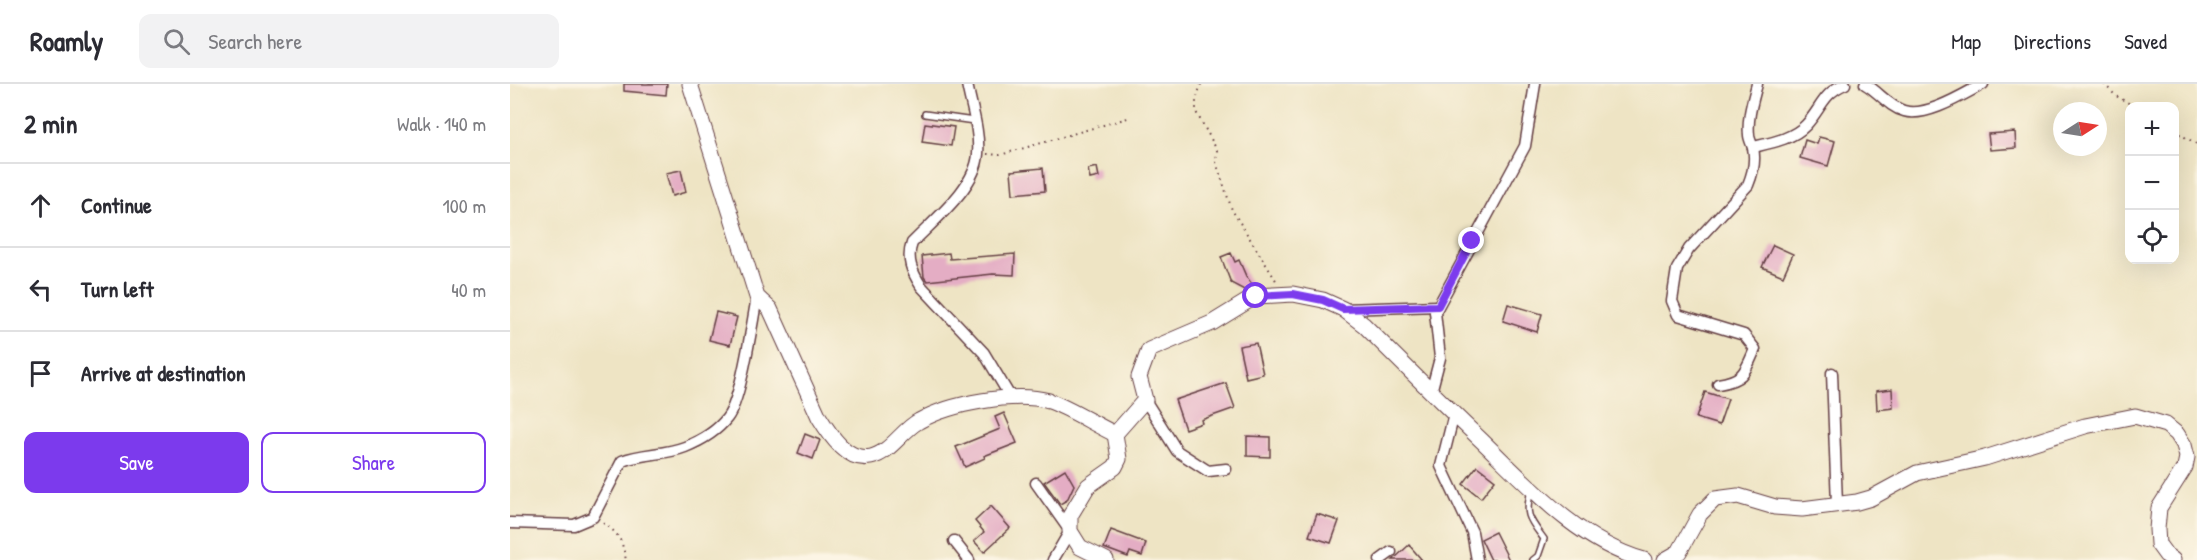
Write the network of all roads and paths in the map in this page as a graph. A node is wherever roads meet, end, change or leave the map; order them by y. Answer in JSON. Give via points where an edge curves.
{"nodes":[{"id":1,"x":690,"y":84,"type":"edge"},
{"id":2,"x":967,"y":84,"type":"edge"},
{"id":3,"x":1201,"y":84,"type":"edge"},
{"id":4,"x":1535,"y":84,"type":"edge"},
{"id":5,"x":1757,"y":84,"type":"edge"},
{"id":6,"x":1845,"y":84,"type":"edge"},
{"id":7,"x":1865,"y":84,"type":"edge"},
{"id":8,"x":1983,"y":84,"type":"edge"},
{"id":9,"x":2104,"y":84,"type":"edge"},
{"id":10,"x":2127,"y":102,"type":"edge"},
{"id":11,"x":925,"y":114,"type":"dead end"},
{"id":12,"x":1131,"y":117,"type":"dead end"},
{"id":13,"x":974,"y":121,"type":"junction"},
{"id":14,"x":2179,"y":133,"type":"edge"},
{"id":15,"x":2197,"y":144,"type":"edge"},
{"id":16,"x":1753,"y":147,"type":"junction"},
{"id":17,"x":978,"y":154,"type":"junction"},
{"id":18,"x":1280,"y":294,"type":"junction"},
{"id":19,"x":757,"y":297,"type":"junction"},
{"id":20,"x":1438,"y":306,"type":"junction"},
{"id":21,"x":1343,"y":309,"type":"junction"},
{"id":22,"x":1832,"y":373,"type":"dead end"},
{"id":23,"x":1718,"y":384,"type":"dead end"},
{"id":24,"x":1431,"y":392,"type":"junction"},
{"id":25,"x":1011,"y":398,"type":"junction"},
{"id":26,"x":1145,"y":400,"type":"junction"},
{"id":27,"x":1454,"y":414,"type":"junction"},
{"id":28,"x":1115,"y":434,"type":"junction"},
{"id":29,"x":1226,"y":469,"type":"dead end"},
{"id":30,"x":1036,"y":483,"type":"dead end"},
{"id":31,"x":1532,"y":489,"type":"junction"},
{"id":32,"x":1837,"y":504,"type":"junction"},
{"id":33,"x":593,"y":517,"type":"junction"},
{"id":34,"x":510,"y":523,"type":"edge"},
{"id":35,"x":1070,"y":531,"type":"junction"},
{"id":36,"x":954,"y":541,"type":"dead end"},
{"id":37,"x":1390,"y":552,"type":"dead end"},
{"id":38,"x":626,"y":560,"type":"edge"},
{"id":39,"x":969,"y":560,"type":"edge"},
{"id":40,"x":1053,"y":560,"type":"edge"},
{"id":41,"x":1106,"y":560,"type":"edge"},
{"id":42,"x":1380,"y":560,"type":"edge"},
{"id":43,"x":1477,"y":560,"type":"edge"},
{"id":44,"x":1533,"y":560,"type":"edge"},
{"id":45,"x":1644,"y":560,"type":"edge"},
{"id":46,"x":1665,"y":560,"type":"edge"},
{"id":47,"x":2173,"y":560,"type":"edge"}],
"edges":[{"from":1,"to":19,"type":"street"},
{"from":2,"to":13,"type":"street"},
{"from":3,"to":18,"type":"path","via":[[1196,112],[1217,150],[1216,162],[1232,210],[1275,278]]},
{"from":4,"to":20,"type":"street","via":[[1526,146]]},
{"from":5,"to":16,"type":"street","via":[[1749,117]]},
{"from":6,"to":16,"type":"street","via":[[1828,93],[1805,127],[1779,141]]},
{"from":7,"to":8,"type":"street","via":[[1903,111],[1914,112]]},
{"from":9,"to":10,"type":"path"},
{"from":11,"to":13,"type":"lane"},
{"from":12,"to":17,"type":"path","via":[[1000,155]]},
{"from":13,"to":17,"type":"street"},
{"from":14,"to":15,"type":"path"},
{"from":16,"to":23,"type":"street","via":[[1755,164],[1748,185],[1689,249],[1677,269],[1672,301],[1678,315],[1744,335],[1755,349],[1745,373],[1734,382]]},
{"from":17,"to":25,"type":"street","via":[[966,187],[912,243],[910,263],[921,286],[984,353]]},
{"from":18,"to":21,"type":"street","via":[[1323,300]]},
{"from":18,"to":26,"type":"street","via":[[1256,296],[1212,323],[1149,350],[1139,377]]},
{"from":19,"to":25,"type":"street","via":[[770,309],[829,433],[856,456],[871,457],[883,451],[917,421],[946,409]]},
{"from":19,"to":33,"type":"street","via":[[737,394],[728,417],[710,434],[684,447],[622,461]]},
{"from":20,"to":21,"type":"street"},
{"from":20,"to":24,"type":"street","via":[[1435,312],[1440,358]]},
{"from":21,"to":24,"type":"street"},
{"from":22,"to":32,"type":"street"},
{"from":24,"to":27,"type":"street"},
{"from":25,"to":28,"type":"street","via":[[1048,401]]},
{"from":26,"to":28,"type":"street"},
{"from":26,"to":29,"type":"street","via":[[1177,451],[1208,471]]},
{"from":27,"to":31,"type":"street"},
{"from":27,"to":43,"type":"street","via":[[1441,466],[1472,532]]},
{"from":28,"to":35,"type":"street","via":[[1119,459],[1079,499],[1071,516]]},
{"from":30,"to":35,"type":"street"},
{"from":31,"to":44,"type":"lane","via":[[1527,506],[1532,523],[1544,539]]},
{"from":31,"to":45,"type":"street","via":[[1605,544]]},
{"from":32,"to":46,"type":"street","via":[[1802,509],[1775,507],[1738,496],[1715,499],[1700,514],[1679,552]]},
{"from":32,"to":47,"type":"street","via":[[1871,498],[1917,473],[2135,416],[2166,425],[2184,445],[2185,467],[2159,508],[2158,543]]},
{"from":33,"to":34,"type":"street","via":[[574,525]]},
{"from":33,"to":38,"type":"path","via":[[615,531]]},
{"from":35,"to":40,"type":"street"},
{"from":35,"to":41,"type":"street","via":[[1080,547]]},
{"from":36,"to":39,"type":"street"},
{"from":37,"to":42,"type":"street"}]}
